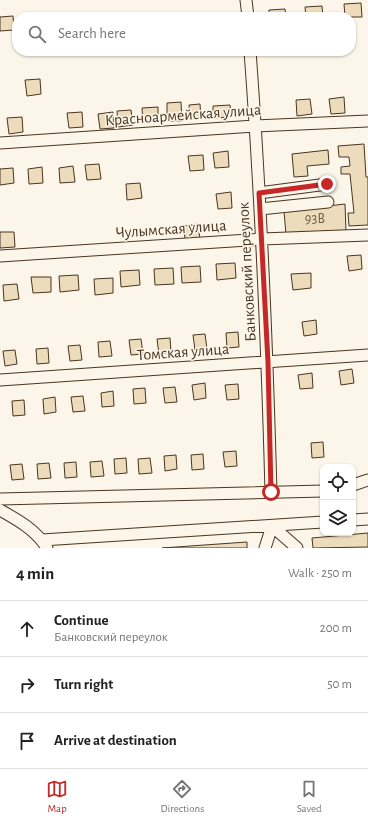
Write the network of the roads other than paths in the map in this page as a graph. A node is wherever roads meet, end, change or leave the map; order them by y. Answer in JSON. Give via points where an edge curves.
{"nodes":[{"id":1,"x":246,"y":0,"type":"edge"},
{"id":2,"x":247,"y":12,"type":"edge"},
{"id":3,"x":250,"y":56,"type":"edge"},
{"id":4,"x":368,"y":121,"type":"edge"},
{"id":5,"x":256,"y":126,"type":"junction"},
{"id":6,"x":0,"y":143,"type":"edge"},
{"id":7,"x":327,"y":184,"type":"dead end"},
{"id":8,"x":259,"y":193,"type":"junction"},
{"id":9,"x":328,"y":202,"type":"dead end"},
{"id":10,"x":260,"y":209,"type":"junction"},
{"id":11,"x":368,"y":235,"type":"edge"},
{"id":12,"x":262,"y":239,"type":"junction"},
{"id":13,"x":0,"y":256,"type":"edge"},
{"id":14,"x":368,"y":355,"type":"edge"},
{"id":15,"x":268,"y":362,"type":"junction"},
{"id":16,"x":0,"y":380,"type":"edge"},
{"id":17,"x":368,"y":480,"type":"edge"},
{"id":18,"x":356,"y":484,"type":"edge"},
{"id":19,"x":320,"y":490,"type":"edge"},
{"id":20,"x":271,"y":492,"type":"junction"},
{"id":21,"x":0,"y":499,"type":"edge"},
{"id":22,"x":0,"y":510,"type":"edge"},
{"id":23,"x":368,"y":518,"type":"edge"},
{"id":24,"x":356,"y":520,"type":"edge"},
{"id":25,"x":320,"y":522,"type":"edge"},
{"id":26,"x":272,"y":526,"type":"junction"},
{"id":27,"x":45,"y":544,"type":"edge"},
{"id":28,"x":265,"y":548,"type":"edge"},
{"id":29,"x":297,"y":548,"type":"edge"}],
"edges":[{"from":1,"to":2,"type":"street"},
{"from":3,"to":5,"type":"street","name":"Банковский переулок"},
{"from":4,"to":5,"type":"street","name":"Красноармейская улица"},
{"from":5,"to":6,"type":"street","name":"Красноармейская улица"},
{"from":5,"to":8,"type":"street","name":"Банковский переулок"},
{"from":7,"to":8,"type":"street"},
{"from":8,"to":10,"type":"street","name":"Банковский переулок"},
{"from":9,"to":10,"type":"street"},
{"from":10,"to":12,"type":"street","name":"Банковский переулок"},
{"from":11,"to":12,"type":"street","name":"Чулымская улица"},
{"from":12,"to":13,"type":"street","name":"Чулымская улица"},
{"from":12,"to":15,"type":"street","name":"Банковский переулок"},
{"from":14,"to":15,"type":"street","name":"Томская улица"},
{"from":15,"to":16,"type":"street","name":"Томская улица"},
{"from":15,"to":20,"type":"street","name":"Банковский переулок"},
{"from":17,"to":18,"type":"street"},
{"from":19,"to":20,"type":"street"},
{"from":20,"to":21,"type":"street"},
{"from":22,"to":27,"type":"street","via":[[22,522]]},
{"from":23,"to":24,"type":"street"},
{"from":25,"to":26,"type":"street"},
{"from":26,"to":27,"type":"street"},
{"from":26,"to":28,"type":"street"},
{"from":26,"to":29,"type":"street"}]}
